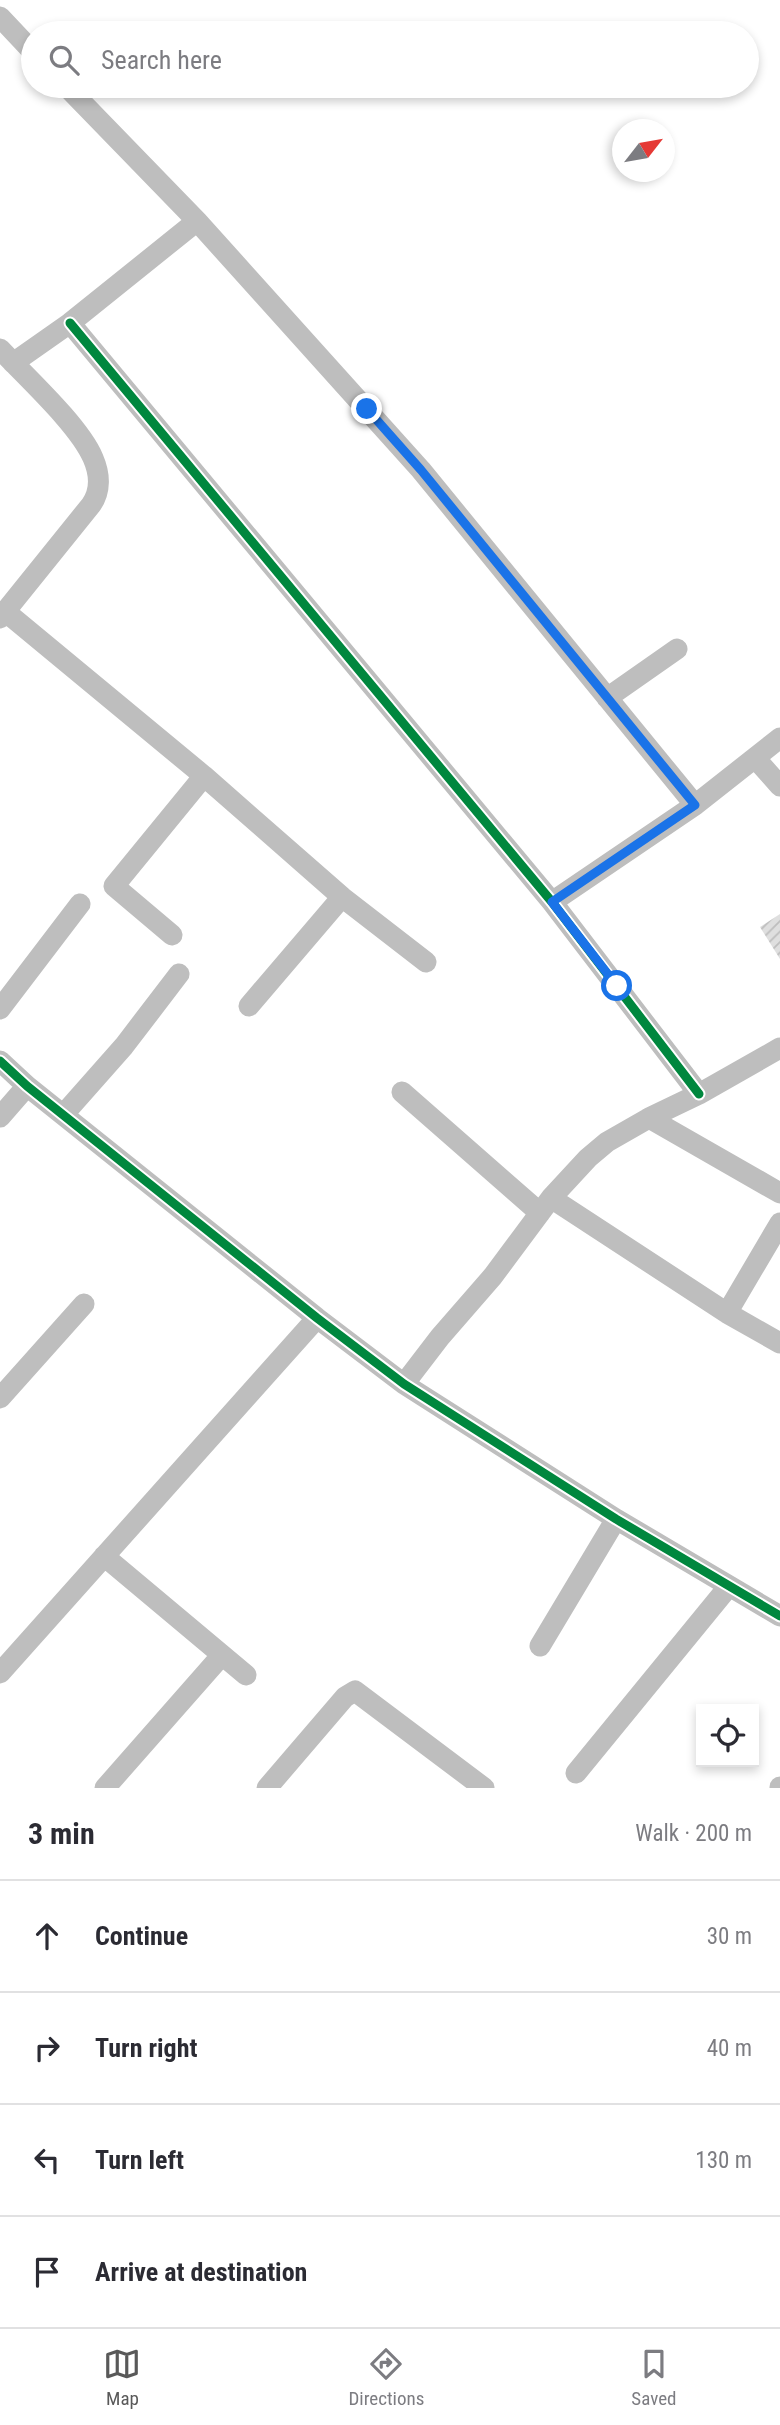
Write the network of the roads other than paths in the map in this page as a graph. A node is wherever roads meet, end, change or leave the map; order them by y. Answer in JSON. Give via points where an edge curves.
{"nodes":[{"id":1,"x":0,"y":18,"type":"edge"},
{"id":2,"x":21,"y":40,"type":"edge"},
{"id":3,"x":78,"y":98,"type":"edge"},
{"id":4,"x":197,"y":221,"type":"junction"},
{"id":5,"x":70,"y":323,"type":"junction"},
{"id":6,"x":6,"y":356,"type":"edge"},
{"id":7,"x":3,"y":615,"type":"edge"},
{"id":8,"x":677,"y":649,"type":"dead end"},
{"id":9,"x":607,"y":698,"type":"junction"},
{"id":10,"x":780,"y":738,"type":"edge"},
{"id":11,"x":756,"y":759,"type":"junction"},
{"id":12,"x":204,"y":776,"type":"junction"},
{"id":13,"x":780,"y":786,"type":"edge"},
{"id":14,"x":695,"y":805,"type":"junction"},
{"id":15,"x":342,"y":897,"type":"junction"},
{"id":16,"x":552,"y":902,"type":"junction"},
{"id":17,"x":80,"y":904,"type":"dead end"},
{"id":18,"x":172,"y":935,"type":"dead end"},
{"id":19,"x":426,"y":962,"type":"dead end"},
{"id":20,"x":179,"y":974,"type":"dead end"},
{"id":21,"x":249,"y":1006,"type":"dead end"},
{"id":22,"x":0,"y":1009,"type":"edge"},
{"id":23,"x":780,"y":1048,"type":"edge"},
{"id":24,"x":0,"y":1061,"type":"edge"},
{"id":25,"x":27,"y":1086,"type":"junction"},
{"id":26,"x":402,"y":1092,"type":"dead end"},
{"id":27,"x":699,"y":1094,"type":"junction"},
{"id":28,"x":63,"y":1115,"type":"junction"},
{"id":29,"x":0,"y":1117,"type":"edge"},
{"id":30,"x":649,"y":1118,"type":"junction"},
{"id":31,"x":780,"y":1193,"type":"edge"},
{"id":32,"x":545,"y":1205,"type":"junction"},
{"id":33,"x":780,"y":1223,"type":"edge"},
{"id":34,"x":84,"y":1304,"type":"dead end"},
{"id":35,"x":727,"y":1313,"type":"junction"},
{"id":36,"x":317,"y":1318,"type":"junction"},
{"id":37,"x":780,"y":1343,"type":"edge"},
{"id":38,"x":404,"y":1384,"type":"junction"},
{"id":39,"x":0,"y":1398,"type":"edge"},
{"id":40,"x":616,"y":1519,"type":"junction"},
{"id":41,"x":104,"y":1556,"type":"junction"},
{"id":42,"x":729,"y":1586,"type":"junction"},
{"id":43,"x":780,"y":1616,"type":"edge"},
{"id":44,"x":540,"y":1646,"type":"dead end"},
{"id":45,"x":222,"y":1655,"type":"junction"},
{"id":46,"x":0,"y":1673,"type":"edge"},
{"id":47,"x":246,"y":1675,"type":"dead end"},
{"id":48,"x":576,"y":1773,"type":"dead end"},
{"id":49,"x":105,"y":1788,"type":"edge"},
{"id":50,"x":267,"y":1788,"type":"edge"},
{"id":51,"x":484,"y":1788,"type":"edge"}],
"edges":[{"from":1,"to":2,"type":"street"},
{"from":3,"to":4,"type":"street"},
{"from":4,"to":5,"type":"street"},
{"from":4,"to":9,"type":"street","via":[[421,470]]},
{"from":5,"to":6,"type":"street"},
{"from":5,"to":16,"type":"street"},
{"from":6,"to":7,"type":"street","via":[[74,429],[93,458],[99,482],[91,505]]},
{"from":7,"to":12,"type":"street"},
{"from":8,"to":9,"type":"street"},
{"from":9,"to":14,"type":"street"},
{"from":10,"to":11,"type":"street"},
{"from":11,"to":13,"type":"street"},
{"from":11,"to":14,"type":"street"},
{"from":12,"to":15,"type":"street"},
{"from":12,"to":18,"type":"street","via":[[114,886]]},
{"from":14,"to":16,"type":"street"},
{"from":15,"to":19,"type":"street"},
{"from":15,"to":21,"type":"street"},
{"from":16,"to":27,"type":"street"},
{"from":17,"to":22,"type":"street"},
{"from":20,"to":28,"type":"street"},
{"from":23,"to":27,"type":"street"},
{"from":24,"to":25,"type":"street"},
{"from":25,"to":28,"type":"street"},
{"from":25,"to":29,"type":"street"},
{"from":26,"to":32,"type":"street"},
{"from":27,"to":30,"type":"street"},
{"from":28,"to":36,"type":"street"},
{"from":30,"to":31,"type":"street"},
{"from":30,"to":32,"type":"street","via":[[607,1142]]},
{"from":32,"to":35,"type":"street"},
{"from":32,"to":38,"type":"street"},
{"from":33,"to":35,"type":"street"},
{"from":34,"to":39,"type":"street"},
{"from":35,"to":37,"type":"street"},
{"from":36,"to":38,"type":"street"},
{"from":36,"to":41,"type":"street"},
{"from":38,"to":40,"type":"street"},
{"from":40,"to":42,"type":"street"},
{"from":40,"to":44,"type":"street"},
{"from":41,"to":45,"type":"street"},
{"from":41,"to":46,"type":"street"},
{"from":42,"to":43,"type":"street"},
{"from":42,"to":48,"type":"street"},
{"from":45,"to":47,"type":"street"},
{"from":45,"to":49,"type":"street"},
{"from":50,"to":51,"type":"street","via":[[355,1691]]}]}
